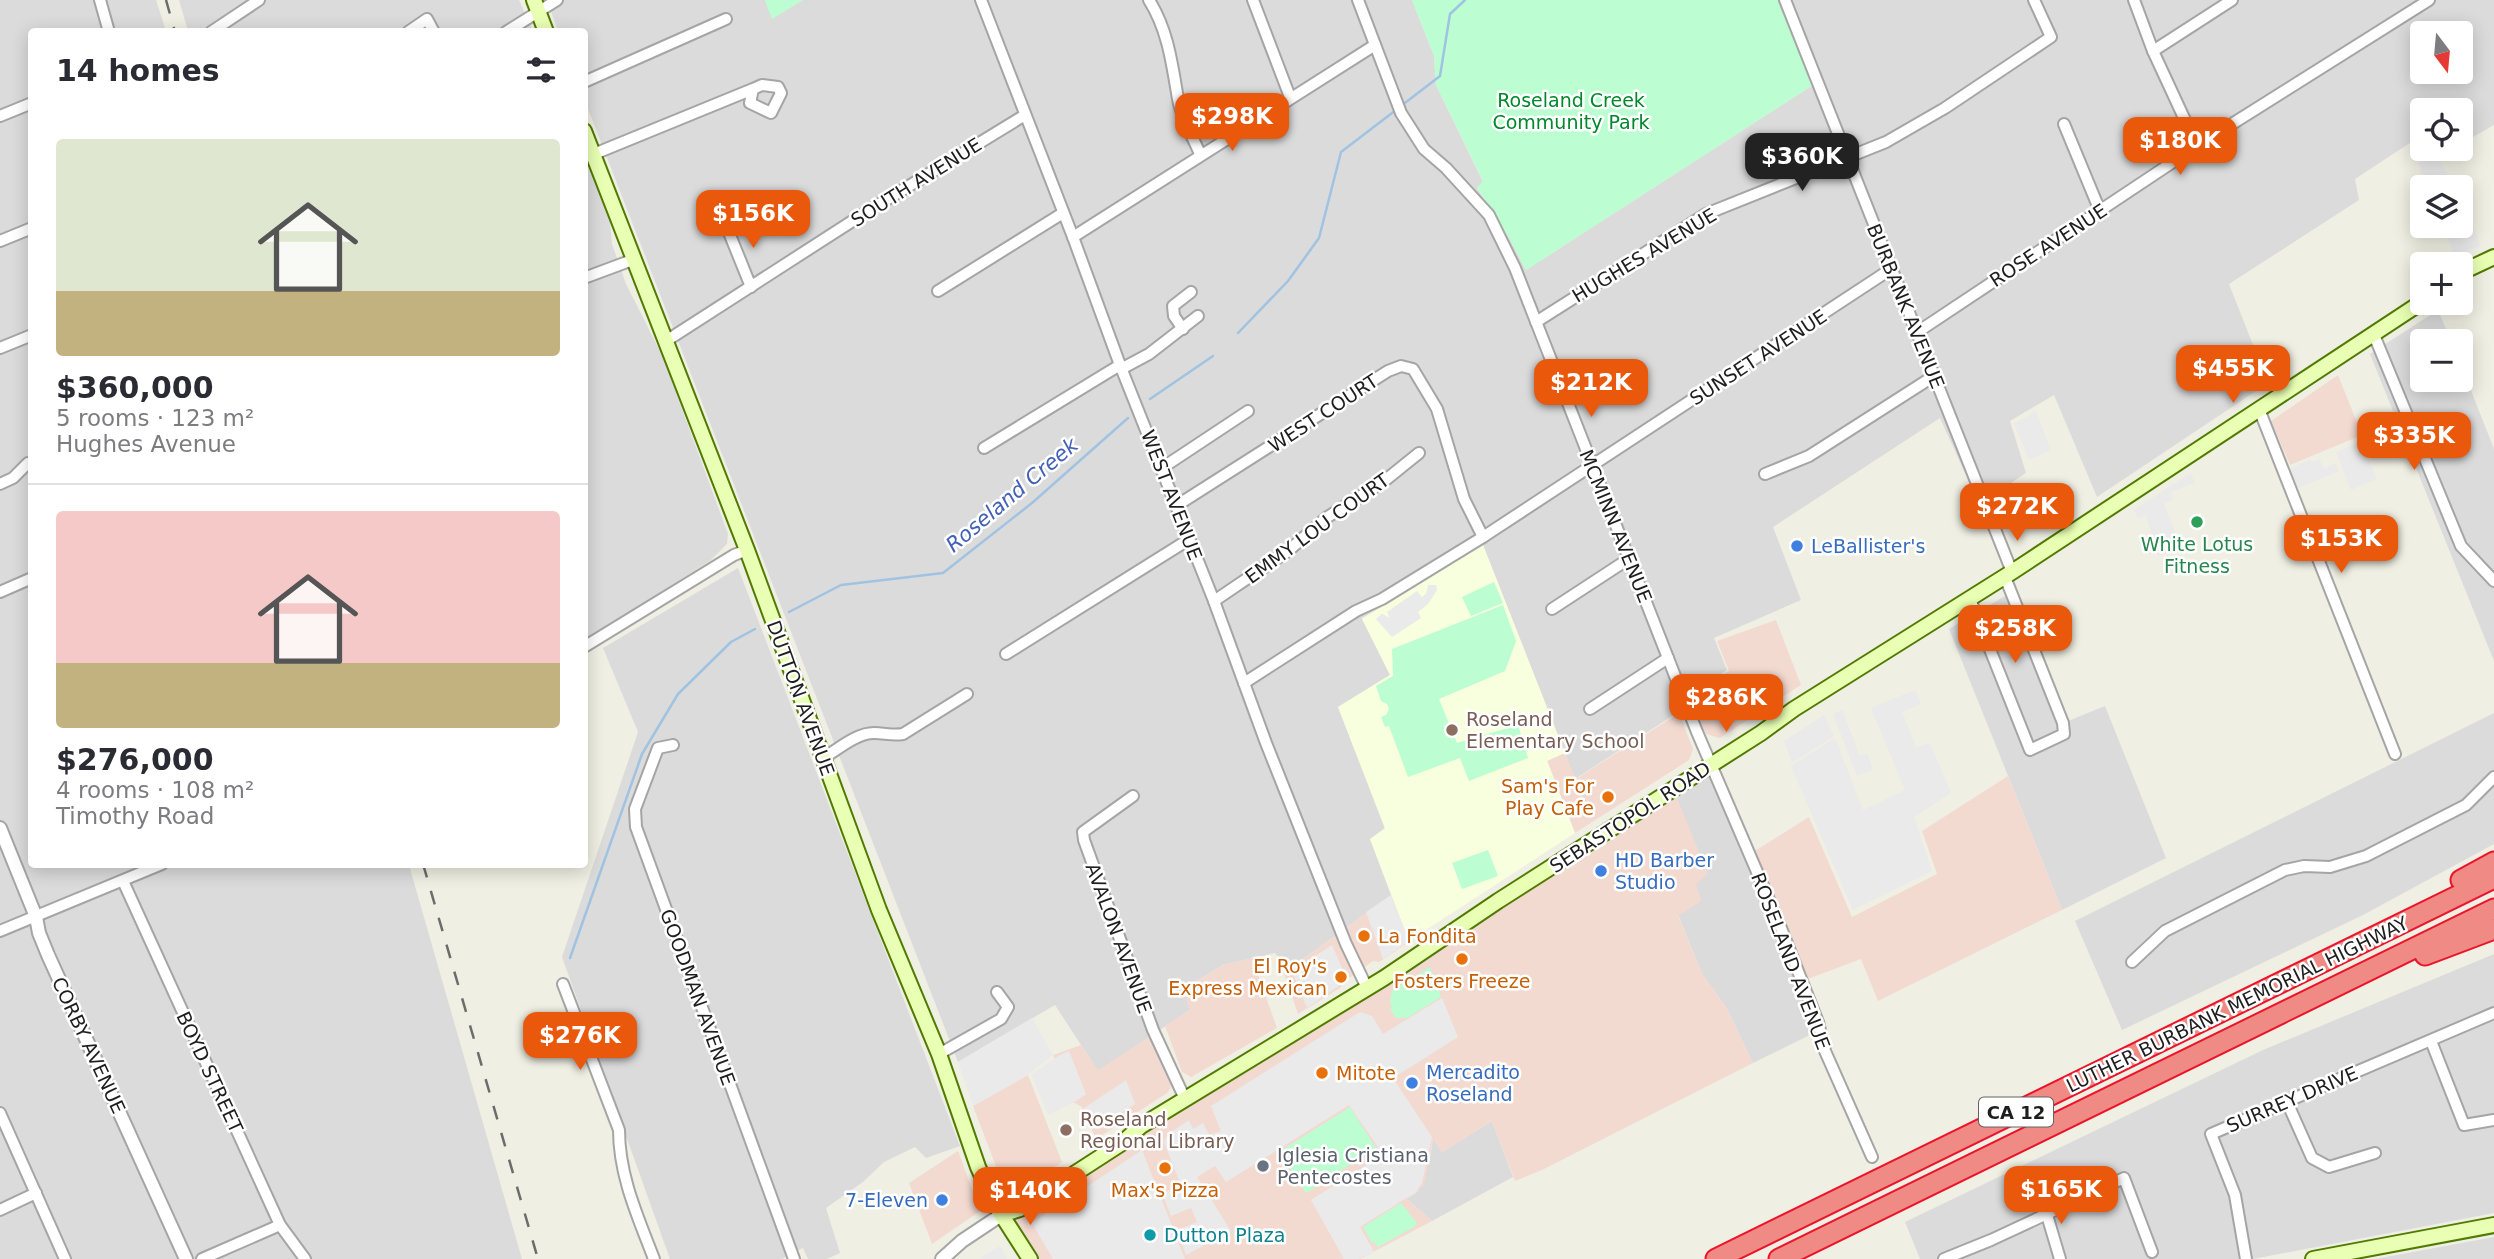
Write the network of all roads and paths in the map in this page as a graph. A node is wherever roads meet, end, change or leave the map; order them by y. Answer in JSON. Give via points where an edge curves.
{"nodes":[{"id":1,"x":100,"y":0,"type":"edge"},
{"id":2,"x":259,"y":0,"type":"edge"},
{"id":3,"x":556,"y":0,"type":"edge"},
{"id":4,"x":981,"y":0,"type":"edge"},
{"id":5,"x":1149,"y":0,"type":"edge"},
{"id":6,"x":1253,"y":0,"type":"edge"},
{"id":7,"x":1359,"y":0,"type":"edge"},
{"id":8,"x":1785,"y":0,"type":"edge"},
{"id":9,"x":2034,"y":0,"type":"edge"},
{"id":10,"x":2134,"y":0,"type":"edge"},
{"id":11,"x":2232,"y":0,"type":"edge"},
{"id":12,"x":2429,"y":0,"type":"edge"},
{"id":13,"x":537,"y":6,"type":"edge"},
{"id":14,"x":726,"y":19,"type":"dead end"},
{"id":15,"x":108,"y":28,"type":"edge"},
{"id":16,"x":217,"y":28,"type":"edge"},
{"id":17,"x":414,"y":28,"type":"edge"},
{"id":18,"x":432,"y":28,"type":"edge"},
{"id":19,"x":511,"y":28,"type":"edge"},
{"id":20,"x":545,"y":28,"type":"edge"},
{"id":21,"x":1375,"y":45,"type":"junction"},
{"id":22,"x":2153,"y":51,"type":"junction"},
{"id":23,"x":588,"y":80,"type":"edge"},
{"id":24,"x":753,"y":89,"type":"dead end"},
{"id":25,"x":1290,"y":97,"type":"junction"},
{"id":26,"x":28,"y":105,"type":"edge"},
{"id":27,"x":1025,"y":115,"type":"junction"},
{"id":28,"x":0,"y":116,"type":"edge"},
{"id":29,"x":2064,"y":124,"type":"dead end"},
{"id":30,"x":588,"y":140,"type":"edge"},
{"id":31,"x":2197,"y":146,"type":"junction"},
{"id":32,"x":594,"y":154,"type":"junction"},
{"id":33,"x":1200,"y":155,"type":"junction"},
{"id":34,"x":1847,"y":158,"type":"junction"},
{"id":35,"x":2100,"y":211,"type":"junction"},
{"id":36,"x":1063,"y":213,"type":"junction"},
{"id":37,"x":726,"y":225,"type":"dead end"},
{"id":38,"x":28,"y":230,"type":"edge"},
{"id":39,"x":1073,"y":237,"type":"junction"},
{"id":40,"x":0,"y":242,"type":"edge"},
{"id":41,"x":2494,"y":257,"type":"edge"},
{"id":42,"x":635,"y":259,"type":"junction"},
{"id":43,"x":2473,"y":267,"type":"edge"},
{"id":44,"x":1891,"y":269,"type":"junction"},
{"id":45,"x":588,"y":277,"type":"edge"},
{"id":46,"x":751,"y":287,"type":"junction"},
{"id":47,"x":938,"y":291,"type":"dead end"},
{"id":48,"x":1191,"y":292,"type":"dead end"},
{"id":49,"x":2410,"y":310,"type":"edge"},
{"id":50,"x":1198,"y":316,"type":"dead end"},
{"id":51,"x":1536,"y":322,"type":"junction"},
{"id":52,"x":1182,"y":329,"type":"junction"},
{"id":53,"x":1916,"y":333,"type":"junction"},
{"id":54,"x":2374,"y":335,"type":"junction"},
{"id":55,"x":28,"y":337,"type":"edge"},
{"id":56,"x":666,"y":341,"type":"junction"},
{"id":57,"x":0,"y":348,"type":"edge"},
{"id":58,"x":1121,"y":367,"type":"junction"},
{"id":59,"x":1934,"y":376,"type":"junction"},
{"id":60,"x":2259,"y":409,"type":"junction"},
{"id":61,"x":1248,"y":411,"type":"dead end"},
{"id":62,"x":984,"y":447,"type":"dead end"},
{"id":63,"x":1419,"y":453,"type":"dead end"},
{"id":64,"x":28,"y":463,"type":"dead end"},
{"id":65,"x":1592,"y":465,"type":"junction"},
{"id":66,"x":1162,"y":468,"type":"junction"},
{"id":67,"x":1765,"y":474,"type":"dead end"},
{"id":68,"x":0,"y":484,"type":"edge"},
{"id":69,"x":1176,"y":506,"type":"junction"},
{"id":70,"x":1483,"y":537,"type":"junction"},
{"id":71,"x":1188,"y":540,"type":"junction"},
{"id":72,"x":747,"y":550,"type":"junction"},
{"id":73,"x":1630,"y":558,"type":"junction"},
{"id":74,"x":2008,"y":575,"type":"junction"},
{"id":75,"x":28,"y":580,"type":"edge"},
{"id":76,"x":2494,"y":581,"type":"edge"},
{"id":77,"x":0,"y":592,"type":"edge"},
{"id":78,"x":1970,"y":599,"type":"junction"},
{"id":79,"x":1214,"y":601,"type":"junction"},
{"id":80,"x":1552,"y":609,"type":"dead end"},
{"id":81,"x":588,"y":645,"type":"edge"},
{"id":82,"x":1006,"y":654,"type":"dead end"},
{"id":83,"x":1668,"y":658,"type":"junction"},
{"id":84,"x":1244,"y":682,"type":"junction"},
{"id":85,"x":967,"y":694,"type":"dead end"},
{"id":86,"x":1590,"y":709,"type":"dead end"},
{"id":87,"x":673,"y":745,"type":"dead end"},
{"id":88,"x":2395,"y":754,"type":"dead end"},
{"id":89,"x":822,"y":759,"type":"junction"},
{"id":90,"x":1710,"y":765,"type":"junction"},
{"id":91,"x":2494,"y":777,"type":"edge"},
{"id":92,"x":1133,"y":796,"type":"dead end"},
{"id":93,"x":0,"y":828,"type":"edge"},
{"id":94,"x":2494,"y":862,"type":"edge"},
{"id":95,"x":153,"y":868,"type":"edge"},
{"id":96,"x":2494,"y":878,"type":"edge"},
{"id":97,"x":123,"y":881,"type":"junction"},
{"id":98,"x":2494,"y":909,"type":"edge"},
{"id":99,"x":36,"y":917,"type":"junction"},
{"id":100,"x":2494,"y":929,"type":"edge"},
{"id":101,"x":0,"y":931,"type":"edge"},
{"id":102,"x":2132,"y":962,"type":"dead end"},
{"id":103,"x":2316,"y":965,"type":"junction"},
{"id":104,"x":2350,"y":979,"type":"junction"},
{"id":105,"x":564,"y":984,"type":"dead end"},
{"id":106,"x":1367,"y":988,"type":"junction"},
{"id":107,"x":997,"y":992,"type":"dead end"},
{"id":108,"x":2494,"y":1013,"type":"edge"},
{"id":109,"x":2431,"y":1041,"type":"junction"},
{"id":110,"x":939,"y":1054,"type":"junction"},
{"id":111,"x":1185,"y":1099,"type":"junction"},
{"id":112,"x":2287,"y":1102,"type":"junction"},
{"id":113,"x":0,"y":1112,"type":"edge"},
{"id":114,"x":2494,"y":1120,"type":"edge"},
{"id":115,"x":2375,"y":1153,"type":"dead end"},
{"id":116,"x":1872,"y":1157,"type":"dead end"},
{"id":117,"x":36,"y":1193,"type":"junction"},
{"id":118,"x":0,"y":1210,"type":"edge"},
{"id":119,"x":1001,"y":1215,"type":"junction"},
{"id":120,"x":2046,"y":1215,"type":"junction"},
{"id":121,"x":280,"y":1225,"type":"junction"},
{"id":122,"x":2494,"y":1225,"type":"edge"},
{"id":123,"x":2152,"y":1251,"type":"dead end"},
{"id":124,"x":65,"y":1259,"type":"edge"},
{"id":125,"x":186,"y":1259,"type":"edge"},
{"id":126,"x":202,"y":1259,"type":"edge"},
{"id":127,"x":304,"y":1259,"type":"edge"},
{"id":128,"x":654,"y":1259,"type":"edge"},
{"id":129,"x":794,"y":1259,"type":"edge"},
{"id":130,"x":942,"y":1259,"type":"edge"},
{"id":131,"x":1030,"y":1259,"type":"edge"},
{"id":132,"x":1716,"y":1259,"type":"edge"},
{"id":133,"x":1779,"y":1259,"type":"edge"},
{"id":134,"x":1944,"y":1259,"type":"edge"},
{"id":135,"x":2060,"y":1259,"type":"edge"},
{"id":136,"x":2246,"y":1259,"type":"edge"},
{"id":137,"x":2313,"y":1259,"type":"edge"}],
"edges":[{"from":1,"to":15,"type":"street"},
{"from":2,"to":16,"type":"street"},
{"from":3,"to":13,"type":"street"},
{"from":4,"to":27,"type":"street","name":"WEST AVENUE"},
{"from":5,"to":33,"type":"street","via":[[1167,41],[1178,102]]},
{"from":6,"to":25,"type":"street"},
{"from":7,"to":21,"type":"street","name":"MCMINN AVENUE"},
{"from":8,"to":34,"type":"street","name":"BURBANK AVENUE"},
{"from":9,"to":34,"type":"street","name":"HUGHES AVENUE","via":[[2051,37],[1945,108]]},
{"from":10,"to":22,"type":"street"},
{"from":11,"to":22,"type":"street"},
{"from":12,"to":31,"type":"street","name":"ROSE AVENUE"},
{"from":13,"to":19,"type":"street"},
{"from":13,"to":20,"type":"main road"},
{"from":14,"to":23,"type":"street"},
{"from":17,"to":18,"type":"street","via":[[427,19]]},
{"from":21,"to":25,"type":"street"},
{"from":21,"to":51,"type":"street","name":"MCMINN AVENUE","via":[[1401,113],[1424,149],[1489,215]]},
{"from":22,"to":31,"type":"street"},
{"from":24,"to":32,"type":"street"},
{"from":25,"to":33,"type":"street"},
{"from":26,"to":28,"type":"street"},
{"from":27,"to":36,"type":"street","name":"WEST AVENUE"},
{"from":27,"to":46,"type":"street","name":"SOUTH AVENUE"},
{"from":29,"to":35,"type":"street"},
{"from":30,"to":32,"type":"main road","name":"DUTTON AVENUE"},
{"from":31,"to":35,"type":"street","name":"ROSE AVENUE"},
{"from":32,"to":42,"type":"main road","name":"DUTTON AVENUE"},
{"from":33,"to":39,"type":"street"},
{"from":34,"to":44,"type":"street","name":"BURBANK AVENUE"},
{"from":34,"to":51,"type":"street","name":"HUGHES AVENUE","via":[[1706,214]]},
{"from":35,"to":53,"type":"street","name":"ROSE AVENUE"},
{"from":36,"to":39,"type":"street","name":"WEST AVENUE"},
{"from":36,"to":47,"type":"street"},
{"from":37,"to":46,"type":"street"},
{"from":38,"to":40,"type":"street"},
{"from":39,"to":58,"type":"street","name":"WEST AVENUE"},
{"from":41,"to":43,"type":"main road"},
{"from":42,"to":45,"type":"street"},
{"from":42,"to":56,"type":"main road","name":"DUTTON AVENUE"},
{"from":44,"to":53,"type":"street","name":"BURBANK AVENUE"},
{"from":44,"to":65,"type":"street","name":"SUNSET AVENUE"},
{"from":46,"to":56,"type":"street","name":"SOUTH AVENUE"},
{"from":48,"to":52,"type":"street","via":[[1173,306]]},
{"from":49,"to":54,"type":"main road","name":"SEBASTOPOL ROAD"},
{"from":50,"to":52,"type":"street"},
{"from":51,"to":65,"type":"street","name":"MCMINN AVENUE"},
{"from":52,"to":58,"type":"street","via":[[1149,354]]},
{"from":53,"to":59,"type":"street","name":"BURBANK AVENUE"},
{"from":54,"to":60,"type":"main road","name":"SEBASTOPOL ROAD"},
{"from":54,"to":76,"type":"street","via":[[2461,546]]},
{"from":55,"to":57,"type":"street"},
{"from":56,"to":72,"type":"main road","name":"DUTTON AVENUE"},
{"from":58,"to":62,"type":"street"},
{"from":58,"to":66,"type":"street","name":"WEST AVENUE"},
{"from":59,"to":67,"type":"street","via":[[1809,456]]},
{"from":59,"to":74,"type":"street","name":"BURBANK AVENUE"},
{"from":60,"to":74,"type":"main road","name":"SEBASTOPOL ROAD"},
{"from":60,"to":88,"type":"street"},
{"from":61,"to":66,"type":"street"},
{"from":63,"to":79,"type":"street","name":"EMMY LOU COURT"},
{"from":64,"to":68,"type":"street"},
{"from":65,"to":70,"type":"street","name":"SUNSET AVENUE"},
{"from":65,"to":73,"type":"street","name":"MCMINN AVENUE"},
{"from":66,"to":69,"type":"street","name":"WEST AVENUE"},
{"from":69,"to":70,"type":"street","name":"WEST COURT","via":[[1401,366],[1413,369],[1437,410],[1464,499]]},
{"from":69,"to":71,"type":"street","name":"WEST AVENUE"},
{"from":70,"to":84,"type":"street","name":"SUNSET AVENUE"},
{"from":71,"to":79,"type":"street","name":"WEST AVENUE"},
{"from":71,"to":82,"type":"street"},
{"from":72,"to":81,"type":"street"},
{"from":72,"to":89,"type":"main road","name":"DUTTON AVENUE"},
{"from":73,"to":80,"type":"street"},
{"from":73,"to":83,"type":"street","name":"MCMINN AVENUE"},
{"from":74,"to":78,"type":"main road","name":"SEBASTOPOL ROAD"},
{"from":74,"to":78,"type":"street","name":"BURBANK AVENUE","via":[[2064,734],[2030,750]]},
{"from":75,"to":77,"type":"street"},
{"from":78,"to":90,"type":"main road","name":"SEBASTOPOL ROAD"},
{"from":79,"to":84,"type":"street","name":"WEST AVENUE"},
{"from":83,"to":86,"type":"street"},
{"from":83,"to":90,"type":"street","name":"MCMINN AVENUE"},
{"from":84,"to":106,"type":"street","name":"WEST AVENUE"},
{"from":85,"to":89,"type":"street","via":[[903,734],[858,737]]},
{"from":87,"to":129,"type":"street","name":"GOODMAN AVENUE","via":[[658,748],[635,809],[636,827]]},
{"from":89,"to":110,"type":"main road","name":"DUTTON AVENUE"},
{"from":90,"to":106,"type":"main road","name":"SEBASTOPOL ROAD"},
{"from":90,"to":116,"type":"street","name":"ROSELAND AVENUE"},
{"from":91,"to":102,"type":"street","via":[[2466,805],[2366,856],[2330,867],[2285,870],[2165,931]]},
{"from":92,"to":111,"type":"street","name":"AVALON AVENUE","via":[[1083,832],[1084,840],[1153,1030]]},
{"from":93,"to":99,"type":"street","name":"CORBY AVENUE"},
{"from":94,"to":103,"type":"highway"},
{"from":95,"to":97,"type":"street"},
{"from":96,"to":103,"type":"highway","name":"LUTHER BURBANK MEMORIAL HIGHWAY","number":"CA 12"},
{"from":97,"to":99,"type":"street"},
{"from":97,"to":121,"type":"street","name":"BOYD STREET"},
{"from":98,"to":104,"type":"highway","name":"LUTHER BURBANK MEMORIAL HIGHWAY","number":"CA 12"},
{"from":99,"to":101,"type":"street"},
{"from":99,"to":125,"type":"street","name":"CORBY AVENUE","via":[[48,955]]},
{"from":100,"to":104,"type":"highway"},
{"from":103,"to":132,"type":"highway","name":"LUTHER BURBANK MEMORIAL HIGHWAY","number":"CA 12"},
{"from":104,"to":133,"type":"highway","name":"LUTHER BURBANK MEMORIAL HIGHWAY","number":"CA 12"},
{"from":105,"to":128,"type":"street","via":[[619,1130],[626,1181]]},
{"from":106,"to":111,"type":"main road","name":"SEBASTOPOL ROAD"},
{"from":107,"to":110,"type":"street","via":[[1008,1007],[1001,1019]]},
{"from":108,"to":109,"type":"street","name":"SURREY DRIVE"},
{"from":109,"to":112,"type":"street","name":"SURREY DRIVE"},
{"from":109,"to":114,"type":"street","via":[[2464,1125]]},
{"from":110,"to":119,"type":"main road","name":"DUTTON AVENUE","via":[[978,1167]]},
{"from":111,"to":119,"type":"main road","name":"SEBASTOPOL ROAD","via":[[1020,1209]]},
{"from":112,"to":115,"type":"street","via":[[2312,1158],[2329,1167]]},
{"from":112,"to":136,"type":"street","name":"SURREY DRIVE","via":[[2211,1134],[2235,1195]]},
{"from":113,"to":117,"type":"street"},
{"from":117,"to":118,"type":"street"},
{"from":117,"to":124,"type":"street"},
{"from":119,"to":130,"type":"street","name":"SEBASTOPOL ROAD"},
{"from":119,"to":131,"type":"main road","name":"DUTTON AVENUE"},
{"from":120,"to":123,"type":"street","via":[[2124,1178]]},
{"from":120,"to":134,"type":"street"},
{"from":120,"to":135,"type":"street"},
{"from":121,"to":126,"type":"street"},
{"from":121,"to":127,"type":"street","name":"BOYD STREET"},
{"from":122,"to":137,"type":"main road"}]}
